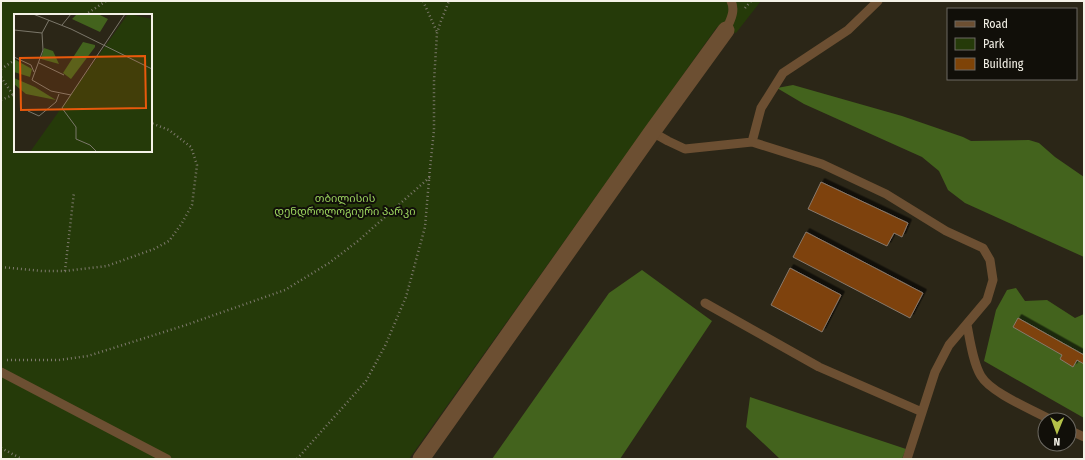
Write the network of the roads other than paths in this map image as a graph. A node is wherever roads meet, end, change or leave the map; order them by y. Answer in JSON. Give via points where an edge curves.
{"nodes":[{"id":1,"x":731,"y":1,"type":"edge"},
{"id":2,"x":878,"y":1,"type":"edge"},
{"id":3,"x":726,"y":30,"type":"joint"},
{"id":4,"x":652,"y":132,"type":"junction"},
{"id":5,"x":752,"y":142,"type":"junction"},
{"id":6,"x":705,"y":303,"type":"dead end"},
{"id":7,"x":967,"y":325,"type":"junction"},
{"id":8,"x":1,"y":372,"type":"edge"},
{"id":9,"x":922,"y":412,"type":"junction"},
{"id":10,"x":1037,"y":413,"type":"edge"},
{"id":11,"x":167,"y":459,"type":"edge"},
{"id":12,"x":421,"y":459,"type":"edge"},
{"id":13,"x":907,"y":459,"type":"edge"}],
"edges":[{"from":1,"to":3,"type":"lane","via":[[732,17]]},
{"from":2,"to":5,"type":"lane","via":[[848,30],[783,73],[761,108]]},
{"from":3,"to":4,"type":"street"},
{"from":4,"to":5,"type":"lane","via":[[685,149]]},
{"from":4,"to":12,"type":"street"},
{"from":5,"to":7,"type":"lane","via":[[822,164],[886,194],[946,231],[983,248],[990,260],[993,280],[987,300]]},
{"from":6,"to":9,"type":"lane","via":[[819,367]]},
{"from":7,"to":9,"type":"lane","via":[[949,346],[934,372]]},
{"from":7,"to":10,"type":"lane","via":[[981,376],[997,392]]},
{"from":8,"to":11,"type":"lane"},
{"from":9,"to":13,"type":"lane"}]}
